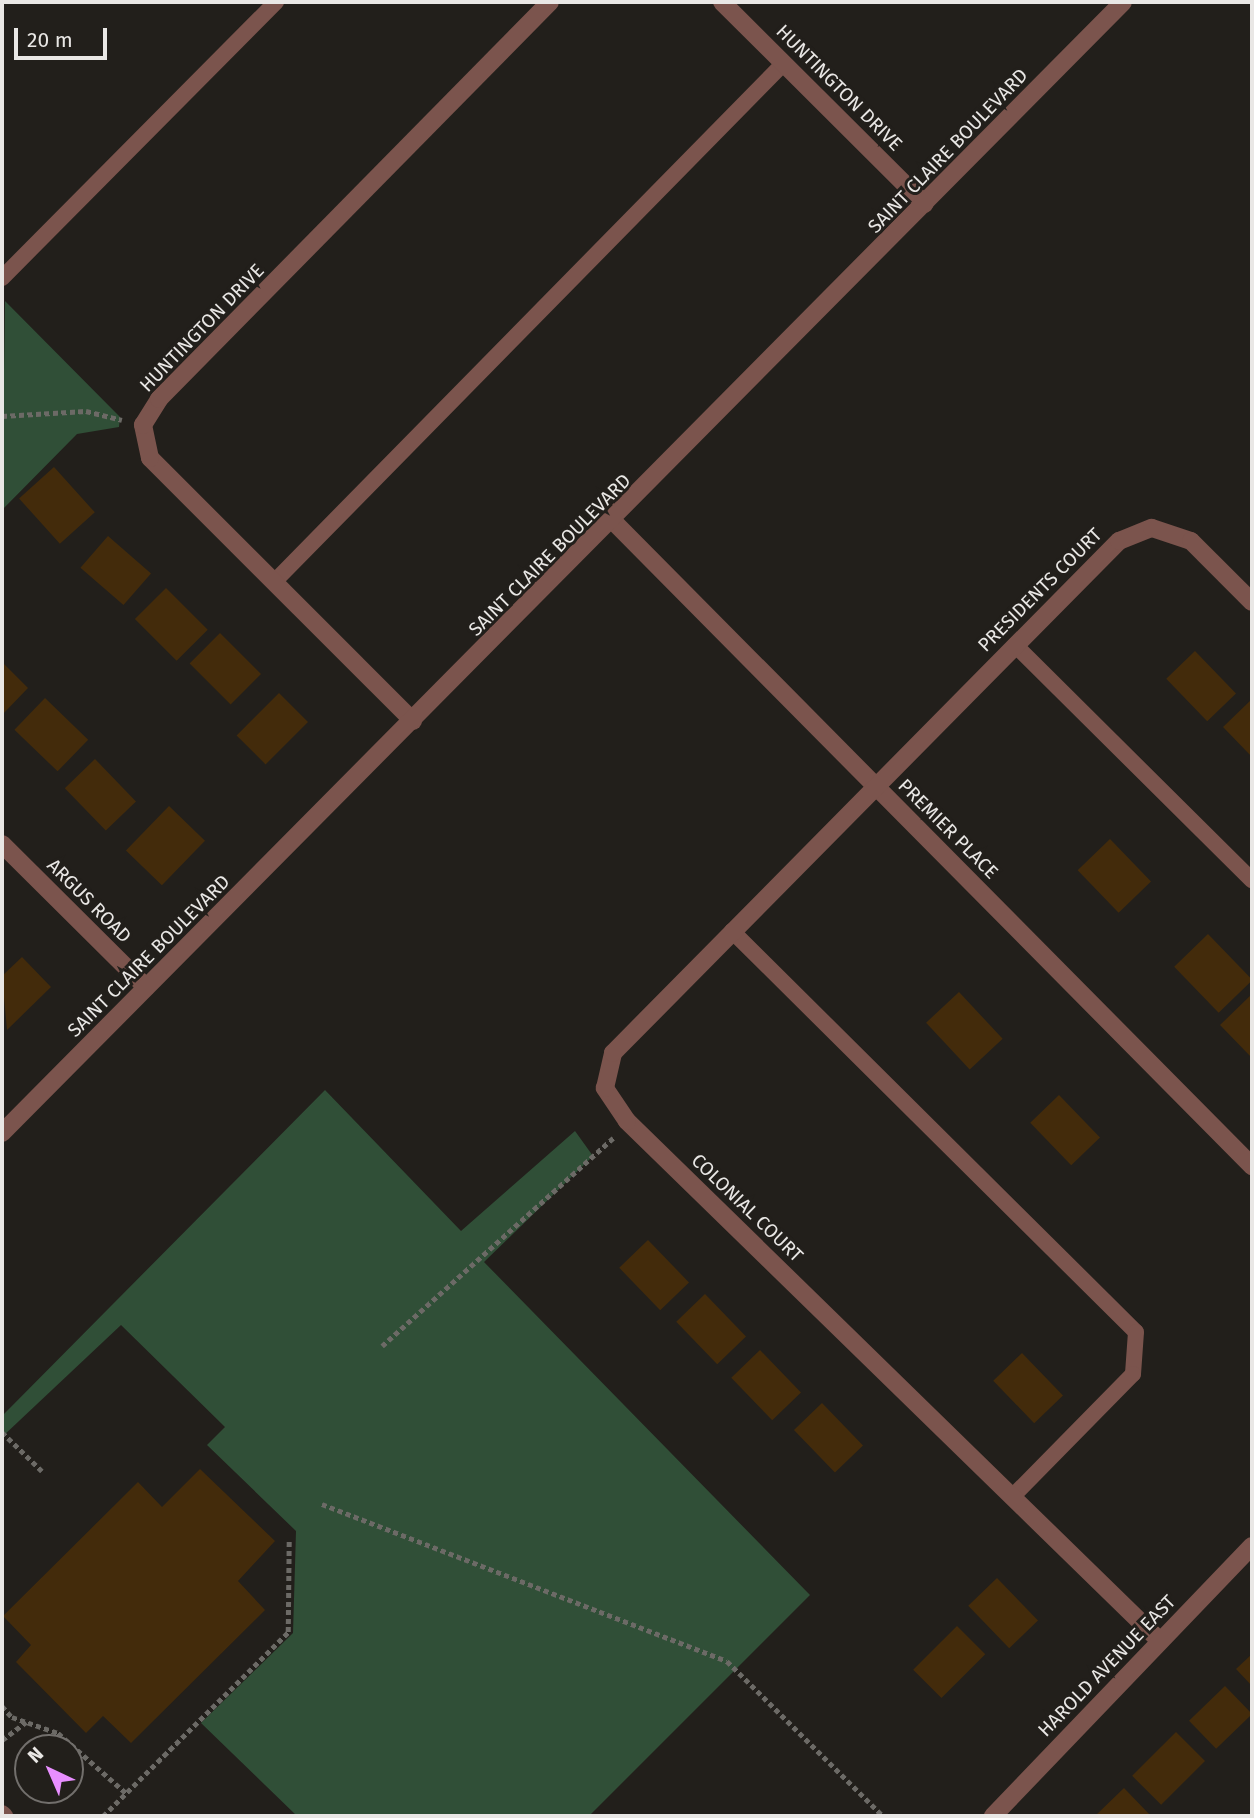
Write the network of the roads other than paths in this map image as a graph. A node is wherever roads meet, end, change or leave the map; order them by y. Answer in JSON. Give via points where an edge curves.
{"nodes":[{"id":1,"x":276,"y":2,"type":"edge"},
{"id":2,"x":551,"y":2,"type":"edge"},
{"id":3,"x":722,"y":2,"type":"edge"},
{"id":4,"x":1123,"y":2,"type":"edge"},
{"id":5,"x":784,"y":63,"type":"junction"},
{"id":6,"x":925,"y":204,"type":"junction"},
{"id":7,"x":2,"y":278,"type":"edge"},
{"id":8,"x":614,"y":522,"type":"junction"},
{"id":9,"x":275,"y":581,"type":"junction"},
{"id":10,"x":1252,"y":602,"type":"edge"},
{"id":11,"x":1015,"y":645,"type":"junction"},
{"id":12,"x":413,"y":721,"type":"junction"},
{"id":13,"x":876,"y":786,"type":"junction"},
{"id":14,"x":2,"y":844,"type":"edge"},
{"id":15,"x":1252,"y":880,"type":"edge"},
{"id":16,"x":732,"y":931,"type":"junction"},
{"id":17,"x":146,"y":988,"type":"junction"},
{"id":18,"x":2,"y":1133,"type":"edge"},
{"id":19,"x":1252,"y":1166,"type":"edge"},
{"id":20,"x":1013,"y":1496,"type":"junction"},
{"id":21,"x":1252,"y":1546,"type":"edge"},
{"id":22,"x":1160,"y":1641,"type":"junction"},
{"id":23,"x":993,"y":1816,"type":"edge"}],
"edges":[{"from":1,"to":7,"type":"lane"},
{"from":2,"to":9,"type":"street","name":"HUNTINGTON DRIVE","via":[[159,399],[143,425],[150,458]]},
{"from":3,"to":5,"type":"street","name":"HUNTINGTON DRIVE"},
{"from":4,"to":6,"type":"street","name":"SAINT CLAIRE BOULEVARD"},
{"from":5,"to":6,"type":"street","name":"HUNTINGTON DRIVE"},
{"from":5,"to":9,"type":"lane"},
{"from":6,"to":8,"type":"street","name":"SAINT CLAIRE BOULEVARD"},
{"from":8,"to":12,"type":"street","name":"SAINT CLAIRE BOULEVARD"},
{"from":8,"to":13,"type":"street","name":"PREMIER PLACE"},
{"from":9,"to":12,"type":"street"},
{"from":10,"to":11,"type":"street","name":"PRESIDENTS COURT","via":[[1191,541],[1152,527],[1119,541]]},
{"from":11,"to":13,"type":"street","name":"PRESIDENTS COURT"},
{"from":11,"to":15,"type":"lane"},
{"from":12,"to":17,"type":"street","name":"SAINT CLAIRE BOULEVARD"},
{"from":13,"to":16,"type":"street","name":"COLONIAL COURT"},
{"from":13,"to":19,"type":"street","name":"PREMIER PLACE"},
{"from":14,"to":17,"type":"street","name":"ARGUS ROAD"},
{"from":16,"to":20,"type":"lane","via":[[1136,1332],[1133,1374]]},
{"from":16,"to":20,"type":"street","name":"COLONIAL COURT","via":[[613,1053],[605,1088],[627,1121]]},
{"from":17,"to":18,"type":"street","name":"SAINT CLAIRE BOULEVARD"},
{"from":20,"to":22,"type":"street","name":"COLONIAL COURT"},
{"from":21,"to":22,"type":"street","name":"HAROLD AVENUE EAST"},
{"from":22,"to":23,"type":"street","name":"HAROLD AVENUE EAST"}]}
